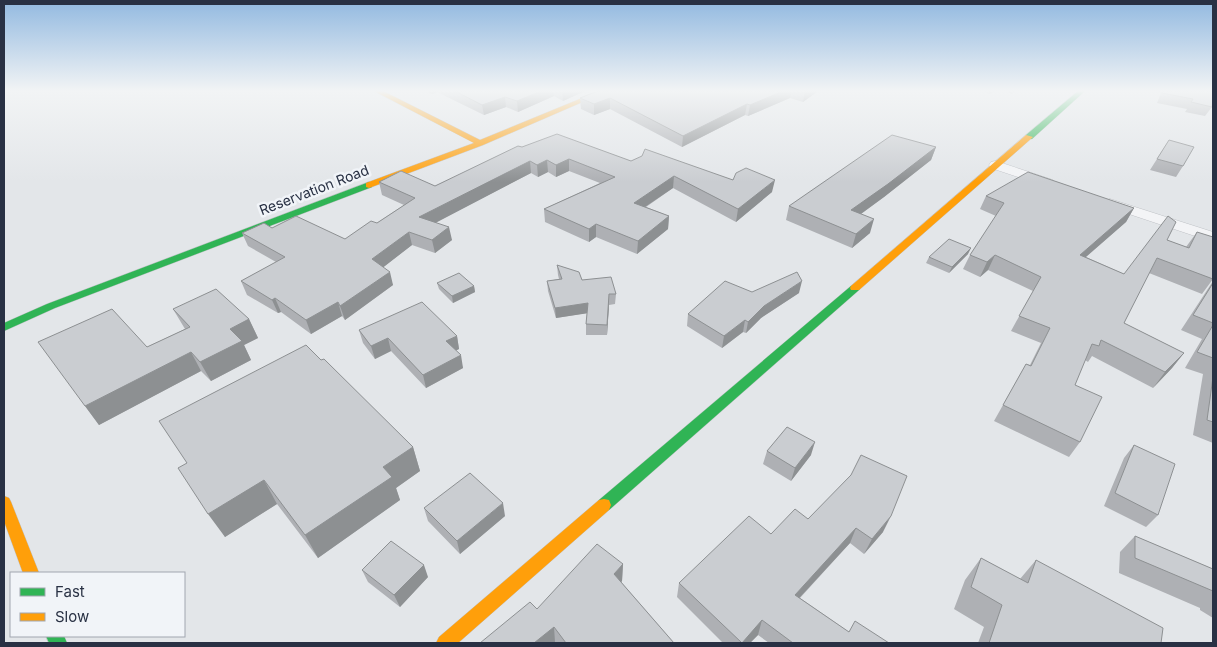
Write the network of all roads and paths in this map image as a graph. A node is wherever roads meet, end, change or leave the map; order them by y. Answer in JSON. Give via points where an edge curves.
{"nodes":[{"id":1,"x":437,"y":121,"type":"edge"},
{"id":2,"x":532,"y":121,"type":"edge"},
{"id":3,"x":1047,"y":121,"type":"edge"},
{"id":4,"x":480,"y":143,"type":"junction"},
{"id":5,"x":996,"y":165,"type":"junction"},
{"id":6,"x":1062,"y":187,"type":"edge"},
{"id":7,"x":1100,"y":200,"type":"edge"},
{"id":8,"x":1213,"y":237,"type":"edge"},
{"id":9,"x":4,"y":327,"type":"edge"},
{"id":10,"x":4,"y":502,"type":"edge"},
{"id":11,"x":31,"y":572,"type":"edge"},
{"id":12,"x":445,"y":643,"type":"edge"}],
"edges":[{"from":1,"to":4,"type":"street"},
{"from":2,"to":4,"type":"street","name":"Reservation Road"},
{"from":3,"to":5,"type":"street"},
{"from":4,"to":9,"type":"street","name":"Reservation Road"},
{"from":5,"to":6,"type":"street"},
{"from":5,"to":12,"type":"street"},
{"from":7,"to":8,"type":"street"},
{"from":10,"to":11,"type":"street"}]}
